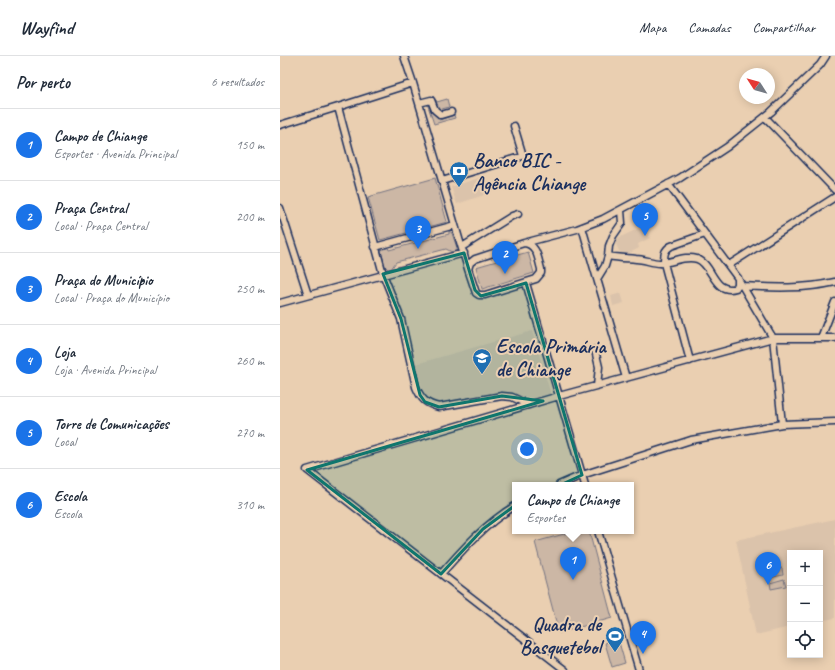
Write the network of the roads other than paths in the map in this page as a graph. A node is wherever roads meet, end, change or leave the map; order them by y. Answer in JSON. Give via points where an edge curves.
{"nodes":[{"id":1,"x":404,"y":56,"type":"edge"},
{"id":2,"x":826,"y":56,"type":"edge"},
{"id":3,"x":413,"y":84,"type":"junction"},
{"id":4,"x":419,"y":103,"type":"junction"},
{"id":5,"x":338,"y":107,"type":"junction"},
{"id":6,"x":451,"y":112,"type":"dead end"},
{"id":7,"x":765,"y":117,"type":"junction"},
{"id":8,"x":280,"y":126,"type":"edge"},
{"id":9,"x":514,"y":126,"type":"dead end"},
{"id":10,"x":442,"y":181,"type":"junction"},
{"id":11,"x":668,"y":184,"type":"junction"},
{"id":12,"x":835,"y":190,"type":"edge"},
{"id":13,"x":835,"y":197,"type":"edge"},
{"id":14,"x":280,"y":208,"type":"edge"},
{"id":15,"x":621,"y":210,"type":"junction"},
{"id":16,"x":518,"y":214,"type":"dead end"},
{"id":17,"x":455,"y":225,"type":"junction"},
{"id":18,"x":582,"y":227,"type":"junction"},
{"id":19,"x":706,"y":234,"type":"junction"},
{"id":20,"x":524,"y":243,"type":"junction"},
{"id":21,"x":376,"y":247,"type":"junction"},
{"id":22,"x":463,"y":250,"type":"junction"},
{"id":23,"x":608,"y":256,"type":"junction"},
{"id":24,"x":664,"y":263,"type":"junction"},
{"id":25,"x":729,"y":265,"type":"junction"},
{"id":26,"x":468,"y":269,"type":"junction"},
{"id":27,"x":383,"y":274,"type":"junction"},
{"id":28,"x":737,"y":277,"type":"junction"},
{"id":29,"x":597,"y":279,"type":"junction"},
{"id":30,"x":835,"y":282,"type":"edge"},
{"id":31,"x":526,"y":283,"type":"junction"},
{"id":32,"x":743,"y":286,"type":"junction"},
{"id":33,"x":308,"y":295,"type":"junction"},
{"id":34,"x":835,"y":302,"type":"edge"},
{"id":35,"x":280,"y":303,"type":"edge"},
{"id":36,"x":774,"y":338,"type":"junction"},
{"id":37,"x":821,"y":338,"type":"junction"},
{"id":38,"x":835,"y":338,"type":"edge"},
{"id":39,"x":595,"y":350,"type":"dead end"},
{"id":40,"x":690,"y":361,"type":"junction"},
{"id":41,"x":626,"y":378,"type":"junction"},
{"id":42,"x":597,"y":386,"type":"junction"},
{"id":43,"x":558,"y":396,"type":"junction"},
{"id":44,"x":529,"y":405,"type":"junction"},
{"id":45,"x":835,"y":422,"type":"edge"},
{"id":46,"x":782,"y":424,"type":"junction"},
{"id":47,"x":582,"y":475,"type":"junction"},
{"id":48,"x":566,"y":482,"type":"edge"},
{"id":49,"x":584,"y":482,"type":"edge"},
{"id":50,"x":512,"y":508,"type":"edge"},
{"id":51,"x":599,"y":534,"type":"edge"},
{"id":52,"x":441,"y":574,"type":"junction"},
{"id":53,"x":565,"y":670,"type":"edge"},
{"id":54,"x":639,"y":670,"type":"edge"}],
"edges":[{"from":1,"to":3,"type":"street"},
{"from":2,"to":7,"type":"street","via":[[820,65]]},
{"from":3,"to":4,"type":"street"},
{"from":3,"to":5,"type":"street"},
{"from":4,"to":6,"type":"street","via":[[431,100],[435,110],[441,115]]},
{"from":4,"to":10,"type":"street"},
{"from":5,"to":8,"type":"street"},
{"from":5,"to":21,"type":"street"},
{"from":7,"to":11,"type":"street","via":[[727,147]]},
{"from":7,"to":12,"type":"street"},
{"from":9,"to":10,"type":"street","via":[[523,156]]},
{"from":10,"to":17,"type":"street"},
{"from":11,"to":15,"type":"street"},
{"from":11,"to":19,"type":"street"},
{"from":13,"to":25,"type":"street"},
{"from":14,"to":33,"type":"street"},
{"from":15,"to":18,"type":"street"},
{"from":15,"to":23,"type":"street","via":[[622,223],[611,241]]},
{"from":16,"to":22,"type":"street"},
{"from":17,"to":21,"type":"street"},
{"from":17,"to":22,"type":"street"},
{"from":18,"to":20,"type":"street"},
{"from":18,"to":29,"type":"street"},
{"from":19,"to":24,"type":"street","via":[[666,249]]},
{"from":19,"to":25,"type":"street"},
{"from":20,"to":26,"type":"street","via":[[475,259]]},
{"from":20,"to":31,"type":"street","via":[[534,248],[541,269],[536,279]]},
{"from":21,"to":27,"type":"street"},
{"from":22,"to":26,"type":"street"},
{"from":22,"to":27,"type":"street"},
{"from":23,"to":24,"type":"street"},
{"from":23,"to":29,"type":"street"},
{"from":24,"to":28,"type":"street","via":[[686,258],[699,259],[716,282],[732,289],[738,284]]},
{"from":24,"to":40,"type":"street"},
{"from":25,"to":28,"type":"street"},
{"from":26,"to":31,"type":"street","via":[[476,293],[482,296]]},
{"from":27,"to":33,"type":"street"},
{"from":27,"to":44,"type":"street","via":[[401,319],[416,387],[424,402],[439,407],[502,396],[512,397]]},
{"from":28,"to":32,"type":"street"},
{"from":29,"to":41,"type":"street"},
{"from":30,"to":32,"type":"street","via":[[825,285],[771,288]]},
{"from":31,"to":43,"type":"street"},
{"from":32,"to":36,"type":"street"},
{"from":33,"to":35,"type":"street"},
{"from":34,"to":37,"type":"street"},
{"from":36,"to":37,"type":"street"},
{"from":36,"to":40,"type":"street"},
{"from":36,"to":46,"type":"street"},
{"from":37,"to":38,"type":"street"},
{"from":39,"to":42,"type":"street","via":[[599,367]]},
{"from":40,"to":41,"type":"street"},
{"from":41,"to":42,"type":"street"},
{"from":42,"to":43,"type":"street"},
{"from":43,"to":44,"type":"street"},
{"from":43,"to":47,"type":"street"},
{"from":44,"to":52,"type":"street","via":[[306,470]]},
{"from":45,"to":46,"type":"street"},
{"from":46,"to":47,"type":"street","via":[[691,440]]},
{"from":47,"to":48,"type":"street"},
{"from":47,"to":49,"type":"street"},
{"from":50,"to":52,"type":"street","via":[[483,529]]},
{"from":51,"to":54,"type":"street"},
{"from":52,"to":53,"type":"street"}]}
